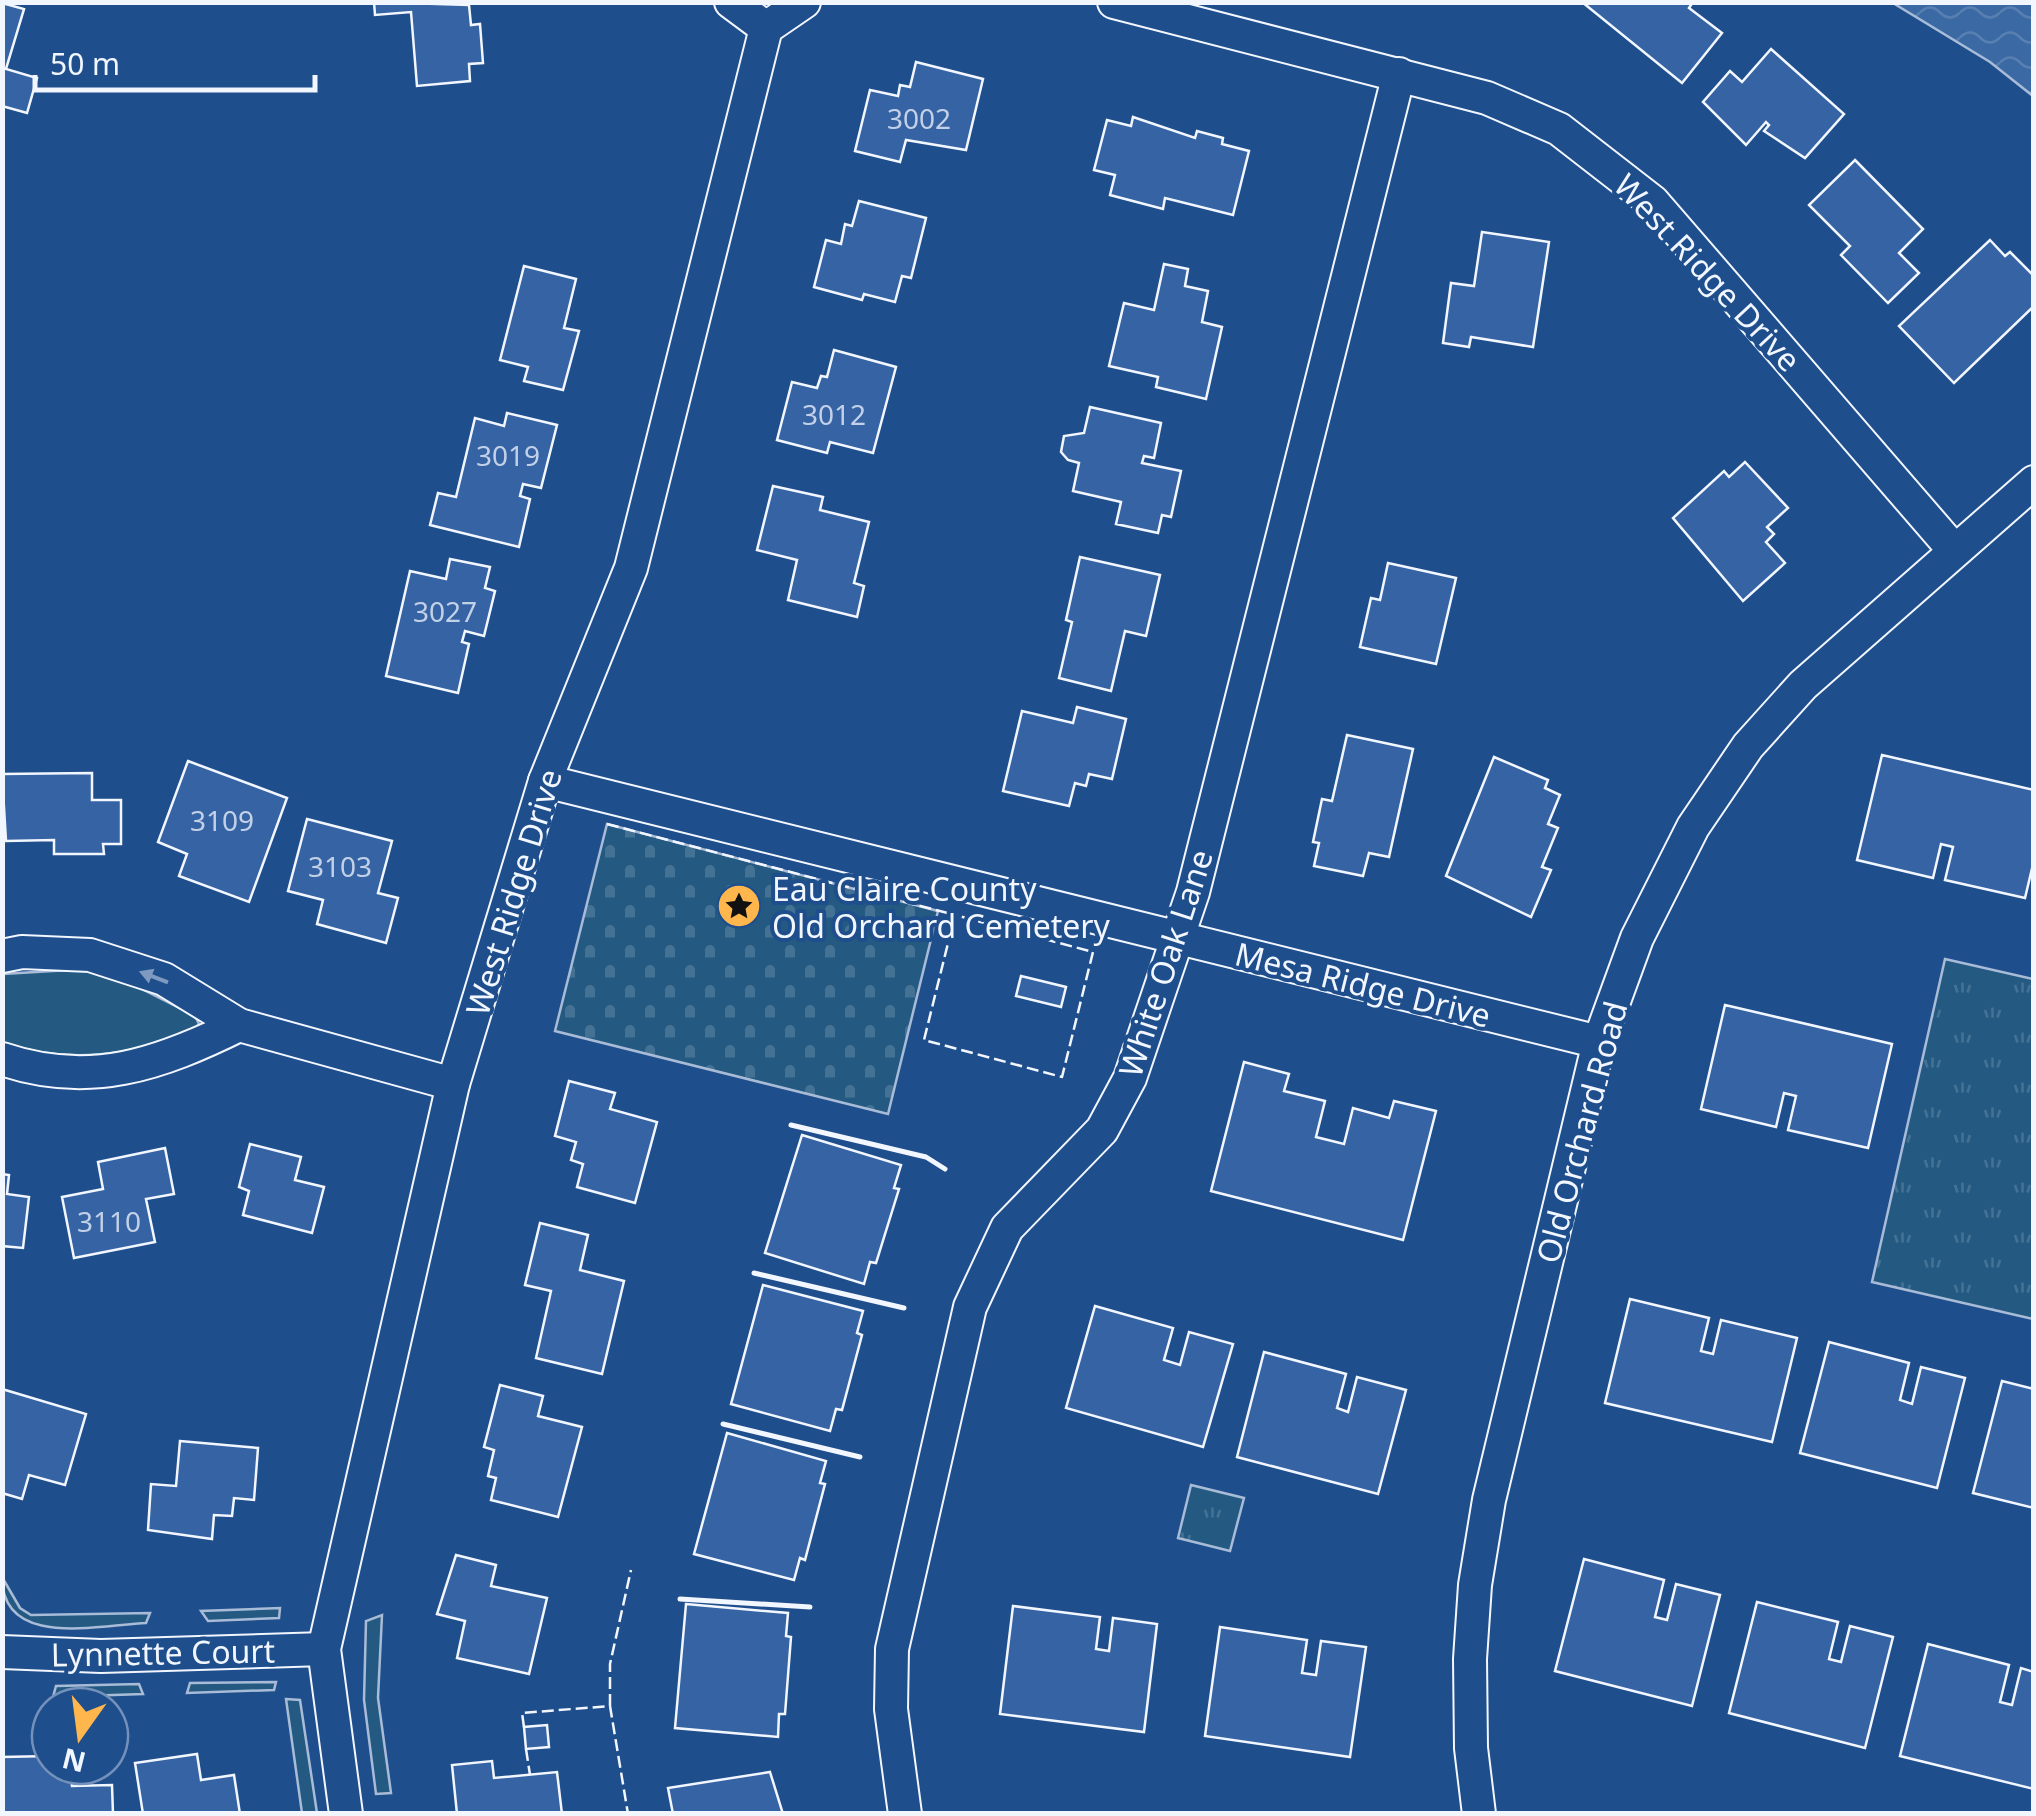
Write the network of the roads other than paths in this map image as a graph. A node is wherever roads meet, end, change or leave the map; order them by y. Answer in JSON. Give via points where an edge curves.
{"nodes":[{"id":1,"x":731,"y":2,"type":"edge"},
{"id":2,"x":804,"y":2,"type":"edge"},
{"id":3,"x":1114,"y":2,"type":"edge"},
{"id":4,"x":766,"y":28,"type":"junction"},
{"id":5,"x":1400,"y":74,"type":"junction"},
{"id":6,"x":2034,"y":482,"type":"edge"},
{"id":7,"x":1954,"y":550,"type":"junction"},
{"id":8,"x":545,"y":781,"type":"junction"},
{"id":9,"x":1177,"y":938,"type":"junction"},
{"id":10,"x":2,"y":956,"type":"edge"},
{"id":11,"x":238,"y":1025,"type":"junction"},
{"id":12,"x":1599,"y":1042,"type":"junction"},
{"id":13,"x":2,"y":1059,"type":"edge"},
{"id":14,"x":453,"y":1084,"type":"junction"},
{"id":15,"x":324,"y":1649,"type":"junction"},
{"id":16,"x":2,"y":1652,"type":"edge"},
{"id":17,"x":346,"y":1814,"type":"edge"},
{"id":18,"x":904,"y":1814,"type":"edge"},
{"id":19,"x":1479,"y":1814,"type":"edge"}],
"edges":[{"from":1,"to":4,"type":"street"},
{"from":2,"to":4,"type":"street"},
{"from":3,"to":5,"type":"street","name":"West Ridge Drive"},
{"from":4,"to":8,"type":"street","name":"West Ridge Drive","via":[[630,568]]},
{"from":5,"to":7,"type":"street","name":"West Ridge Drive","via":[[1487,98],[1559,129],[1653,202]]},
{"from":5,"to":9,"type":"street","name":"White Oak Lane"},
{"from":6,"to":7,"type":"street","name":"Old Orchard Road"},
{"from":7,"to":12,"type":"street","name":"Old Orchard Road","via":[[1803,685],[1748,746],[1693,826],[1637,938]]},
{"from":8,"to":9,"type":"street","name":"Mesa Ridge Drive"},
{"from":8,"to":14,"type":"street","name":"West Ridge Drive"},
{"from":9,"to":12,"type":"street","name":"Mesa Ridge Drive"},
{"from":9,"to":18,"type":"street","name":"White Oak Lane","via":[[1130,1078],[1102,1130],[1007,1228],[970,1307],[892,1649],[891,1709]]},
{"from":11,"to":10,"type":"street","one_way":true,"via":[[164,979],[90,955]]},
{"from":11,"to":13,"type":"street","via":[[174,1057],[96,1074]]},
{"from":11,"to":14,"type":"street"},
{"from":12,"to":19,"type":"street","name":"Old Orchard Road","via":[[1489,1500],[1475,1585],[1471,1748]]},
{"from":14,"to":15,"type":"street","name":"West Ridge Drive"},
{"from":15,"to":16,"type":"street","name":"Lynnette Court"},
{"from":15,"to":17,"type":"street","name":"West Ridge Drive"}]}
